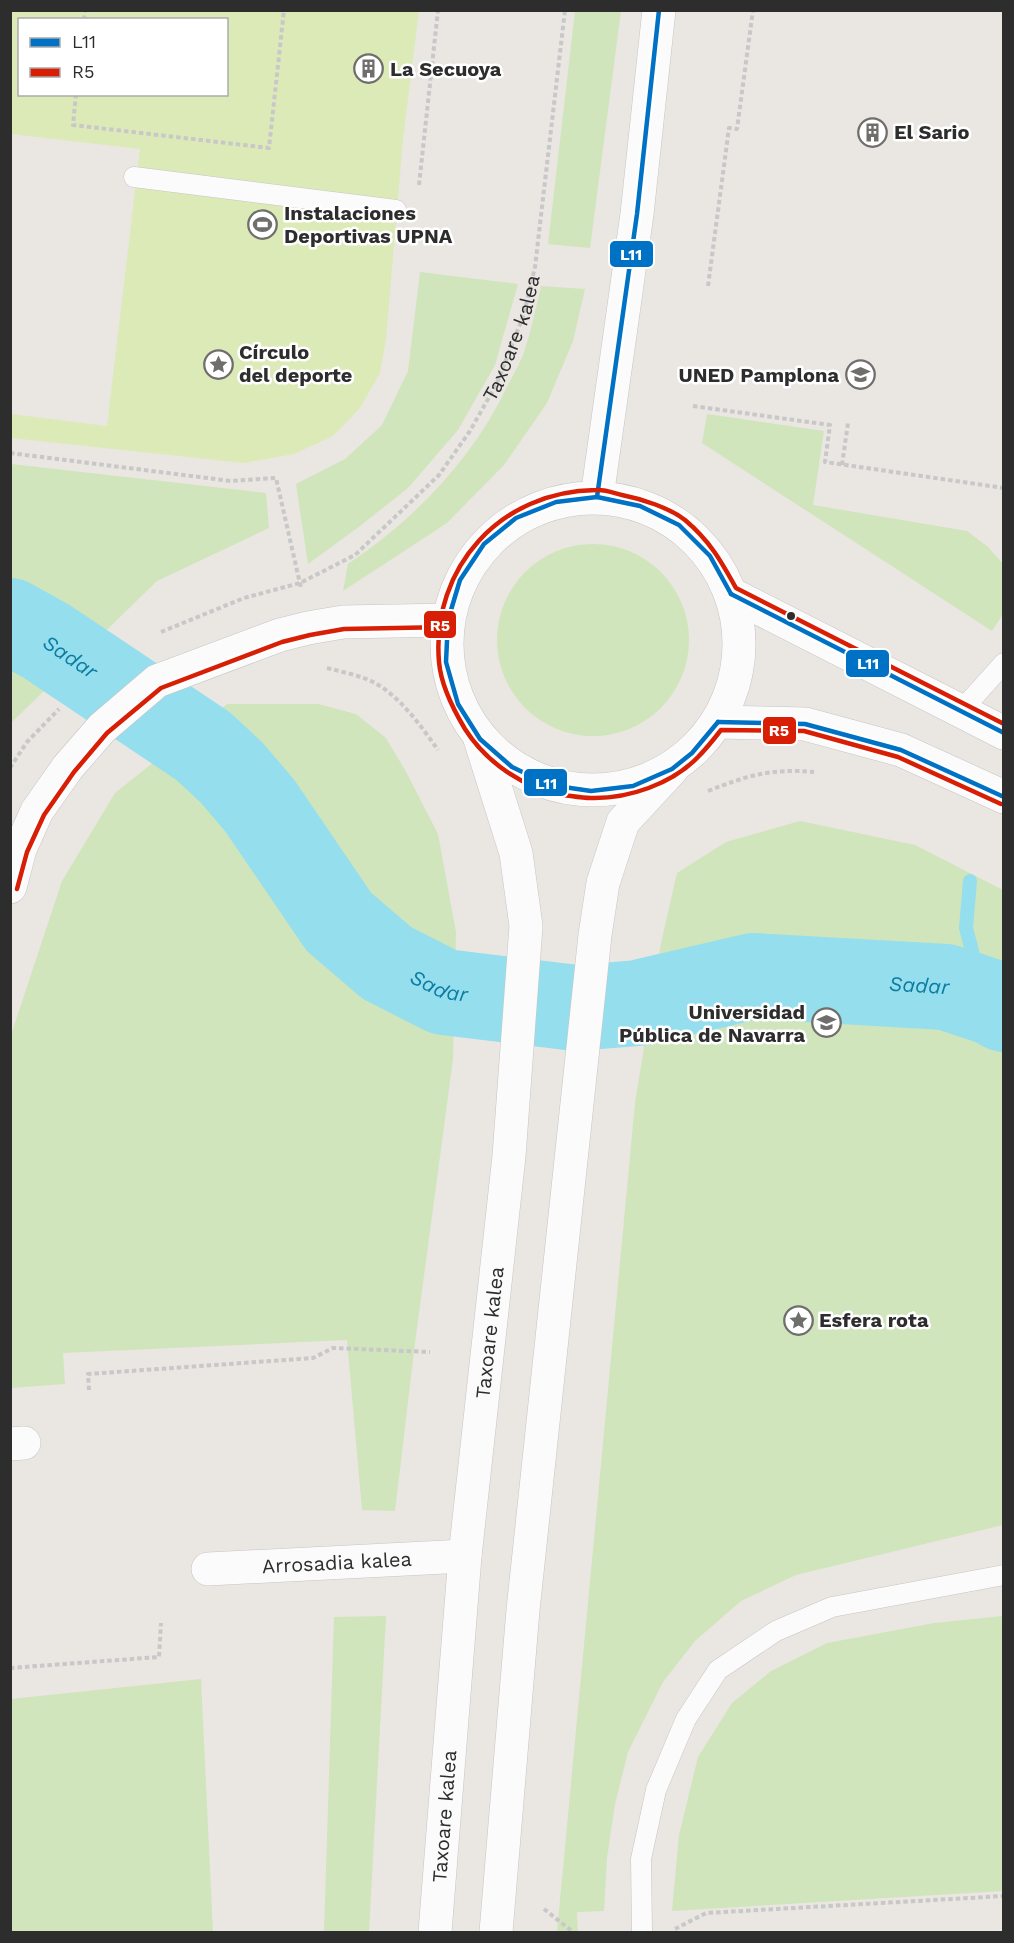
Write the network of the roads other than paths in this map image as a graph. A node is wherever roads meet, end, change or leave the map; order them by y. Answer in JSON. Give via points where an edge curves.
{"nodes":[{"id":1,"x":661,"y":16,"type":"edge"},
{"id":2,"x":134,"y":177,"type":"dead end"},
{"id":3,"x":396,"y":210,"type":"dead end"},
{"id":4,"x":597,"y":497,"type":"junction"},
{"id":5,"x":731,"y":594,"type":"junction"},
{"id":6,"x":448,"y":620,"type":"junction"},
{"id":7,"x":1004,"y":663,"type":"edge"},
{"id":8,"x":960,"y":712,"type":"junction"},
{"id":9,"x":718,"y":722,"type":"junction"},
{"id":10,"x":1004,"y":733,"type":"edge"},
{"id":11,"x":480,"y":739,"type":"junction"},
{"id":12,"x":672,"y":769,"type":"junction"},
{"id":13,"x":1004,"y":797,"type":"edge"},
{"id":14,"x":10,"y":888,"type":"edge"},
{"id":15,"x":465,"y":1556,"type":"junction"},
{"id":16,"x":208,"y":1569,"type":"dead end"},
{"id":17,"x":1004,"y":1575,"type":"edge"},
{"id":18,"x":435,"y":1932,"type":"edge"},
{"id":19,"x":496,"y":1932,"type":"edge"},
{"id":20,"x":642,"y":1932,"type":"edge"}],
"edges":[{"from":1,"to":4,"type":"street"},
{"from":2,"to":3,"type":"lane"},
{"from":4,"to":5,"type":"street","via":[[640,506],[680,525],[710,556]]},
{"from":4,"to":6,"type":"street","via":[[556,501],[516,518],[484,544],[460,580]]},
{"from":5,"to":8,"type":"street"},
{"from":5,"to":9,"type":"street","via":[[740,642],[733,691]]},
{"from":6,"to":11,"type":"street","via":[[446,662],[458,704]]},
{"from":6,"to":14,"type":"street","via":[[343,622],[308,628],[157,681],[102,728],[68,767],[37,811],[20,849]]},
{"from":7,"to":8,"type":"lane"},
{"from":8,"to":10,"type":"street"},
{"from":9,"to":12,"type":"street","via":[[692,753]]},
{"from":9,"to":13,"type":"street","via":[[805,724],[900,750]]},
{"from":11,"to":12,"type":"street","via":[[512,767],[560,787],[591,791],[633,786]]},
{"from":11,"to":15,"type":"street","name":"Taxoare kalea","via":[[516,853],[526,926],[509,1156]]},
{"from":12,"to":19,"type":"street","via":[[623,822],[603,883],[595,935],[523,1610]]},
{"from":15,"to":16,"type":"street","name":"Arrosadia kalea"},
{"from":15,"to":18,"type":"street","name":"Taxoare kalea"},
{"from":17,"to":20,"type":"lane","via":[[832,1607],[776,1631],[718,1670],[686,1719],[656,1790],[641,1859]]}]}
